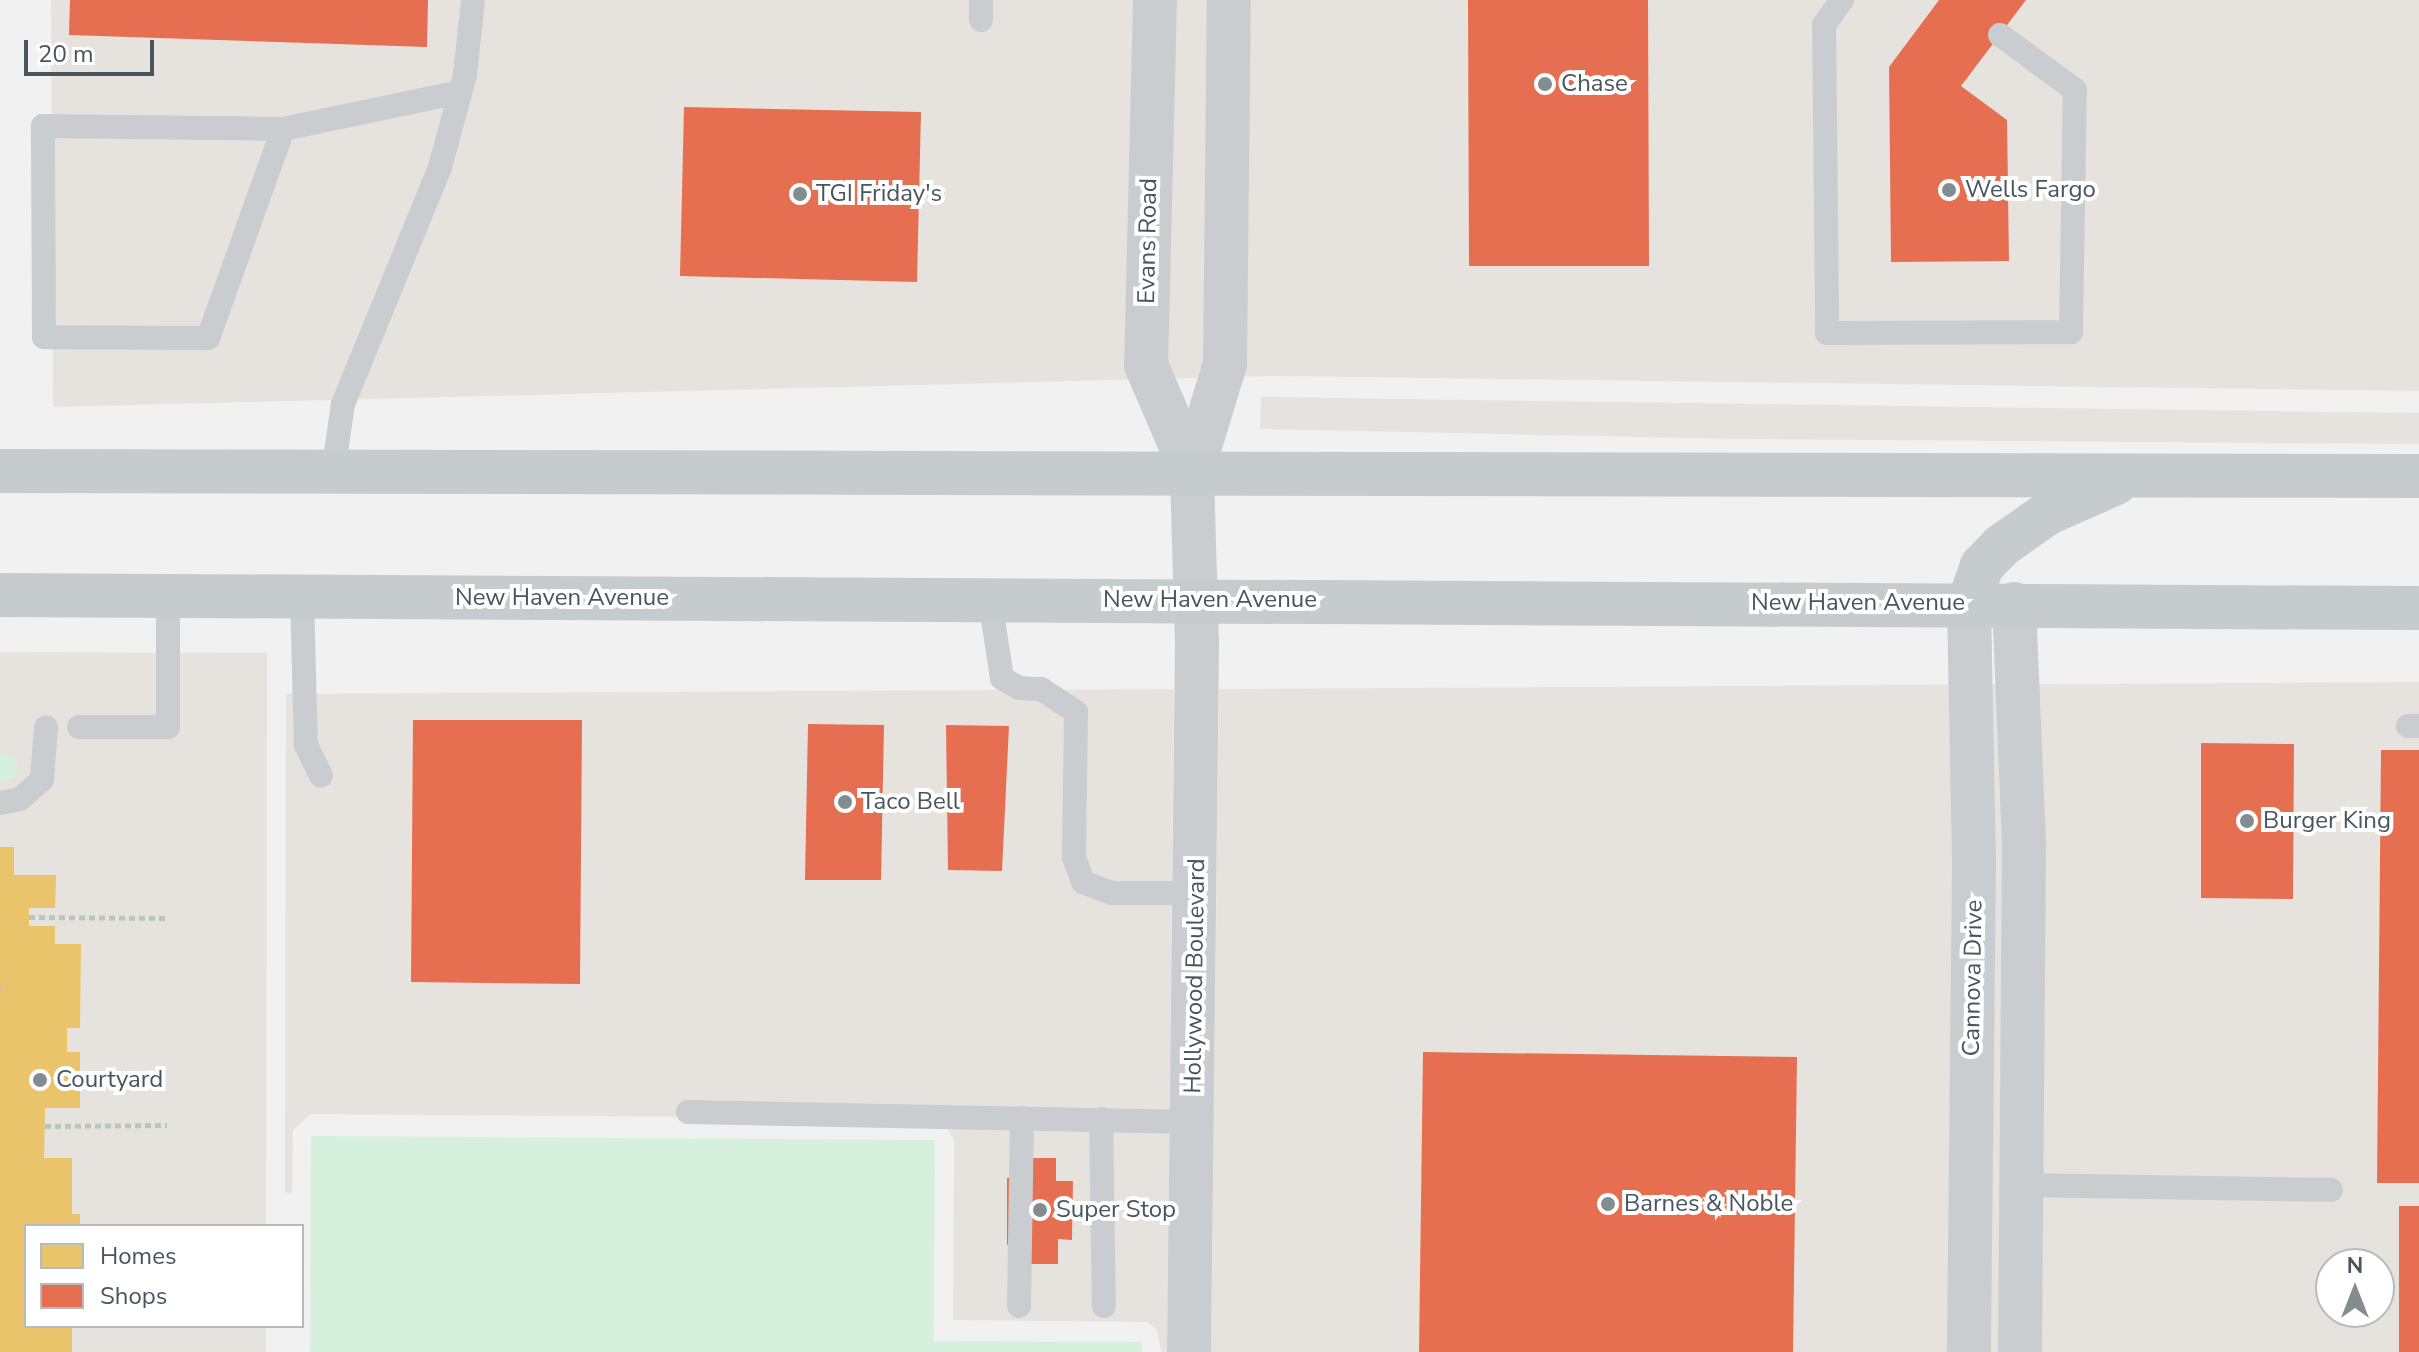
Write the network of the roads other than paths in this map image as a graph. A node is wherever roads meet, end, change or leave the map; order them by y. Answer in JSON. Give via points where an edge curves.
{"nodes":[{"id":1,"x":473,"y":0,"type":"edge"},
{"id":2,"x":1155,"y":0,"type":"edge"},
{"id":3,"x":1229,"y":0,"type":"edge"},
{"id":4,"x":1842,"y":0,"type":"edge"},
{"id":5,"x":2000,"y":35,"type":"dead end"},
{"id":6,"x":460,"y":92,"type":"junction"},
{"id":7,"x":283,"y":129,"type":"junction"},
{"id":8,"x":0,"y":471,"type":"edge"},
{"id":9,"x":1192,"y":472,"type":"junction"},
{"id":10,"x":333,"y":473,"type":"junction"},
{"id":11,"x":2136,"y":475,"type":"junction"},
{"id":12,"x":2419,"y":476,"type":"edge"},
{"id":13,"x":0,"y":595,"type":"edge"},
{"id":14,"x":168,"y":596,"type":"junction"},
{"id":15,"x":302,"y":597,"type":"junction"},
{"id":16,"x":990,"y":599,"type":"junction"},
{"id":17,"x":1197,"y":600,"type":"junction"},
{"id":18,"x":1969,"y":603,"type":"junction"},
{"id":19,"x":2014,"y":604,"type":"junction"},
{"id":20,"x":2419,"y":608,"type":"edge"},
{"id":21,"x":46,"y":727,"type":"dead end"},
{"id":22,"x":79,"y":727,"type":"dead end"},
{"id":23,"x":321,"y":776,"type":"dead end"},
{"id":24,"x":0,"y":803,"type":"edge"},
{"id":25,"x":1196,"y":893,"type":"junction"},
{"id":26,"x":688,"y":1112,"type":"dead end"},
{"id":27,"x":1022,"y":1118,"type":"junction"},
{"id":28,"x":1101,"y":1119,"type":"junction"},
{"id":29,"x":1193,"y":1122,"type":"junction"},
{"id":30,"x":2021,"y":1185,"type":"junction"},
{"id":31,"x":2331,"y":1190,"type":"dead end"},
{"id":32,"x":1019,"y":1306,"type":"dead end"},
{"id":33,"x":1104,"y":1306,"type":"dead end"},
{"id":34,"x":1189,"y":1352,"type":"edge"},
{"id":35,"x":1969,"y":1352,"type":"edge"},
{"id":36,"x":2020,"y":1352,"type":"edge"}],
"edges":[{"from":1,"to":6,"type":"lane"},
{"from":2,"to":9,"type":"street","name":"Evans Road","via":[[1146,365]]},
{"from":3,"to":9,"type":"street","name":"Evans Road","via":[[1225,364]]},
{"from":4,"to":5,"type":"lane","via":[[1824,25],[1827,333],[2071,332],[2075,90]]},
{"from":6,"to":7,"type":"lane"},
{"from":6,"to":10,"type":"lane","via":[[440,167],[343,404]]},
{"from":7,"to":7,"type":"lane","via":[[208,338],[44,337],[43,126]]},
{"from":8,"to":10,"type":"main road"},
{"from":9,"to":10,"type":"main road"},
{"from":9,"to":11,"type":"main road"},
{"from":9,"to":17,"type":"street","name":"Evans Road"},
{"from":11,"to":12,"type":"main road"},
{"from":11,"to":18,"type":"main road","via":[[2083,495],[2024,528],[1982,566]]},
{"from":13,"to":14,"type":"main road","name":"New Haven Avenue"},
{"from":14,"to":15,"type":"main road","name":"New Haven Avenue"},
{"from":14,"to":22,"type":"lane","via":[[168,727]]},
{"from":15,"to":16,"type":"main road","name":"New Haven Avenue"},
{"from":15,"to":23,"type":"lane","via":[[306,745]]},
{"from":16,"to":17,"type":"main road","name":"New Haven Avenue"},
{"from":16,"to":25,"type":"lane","via":[[1002,678],[1019,688],[1041,689],[1076,712],[1074,857],[1083,882],[1111,893]]},
{"from":17,"to":18,"type":"main road","name":"New Haven Avenue"},
{"from":17,"to":25,"type":"street","name":"Hollywood Boulevard"},
{"from":18,"to":19,"type":"main road","name":"New Haven Avenue"},
{"from":18,"to":35,"type":"street","name":"Cannova Drive","via":[[1974,866]]},
{"from":19,"to":20,"type":"main road","name":"New Haven Avenue"},
{"from":19,"to":30,"type":"street","name":"Cannova Drive","via":[[2024,845]]},
{"from":21,"to":24,"type":"lane","via":[[42,780],[20,799]]},
{"from":25,"to":29,"type":"street","name":"Hollywood Boulevard"},
{"from":26,"to":27,"type":"lane"},
{"from":27,"to":28,"type":"lane"},
{"from":27,"to":32,"type":"lane"},
{"from":28,"to":29,"type":"lane"},
{"from":28,"to":33,"type":"lane"},
{"from":29,"to":34,"type":"street","name":"Hollywood Boulevard"},
{"from":30,"to":31,"type":"lane"},
{"from":30,"to":36,"type":"street","name":"Cannova Drive"}]}
